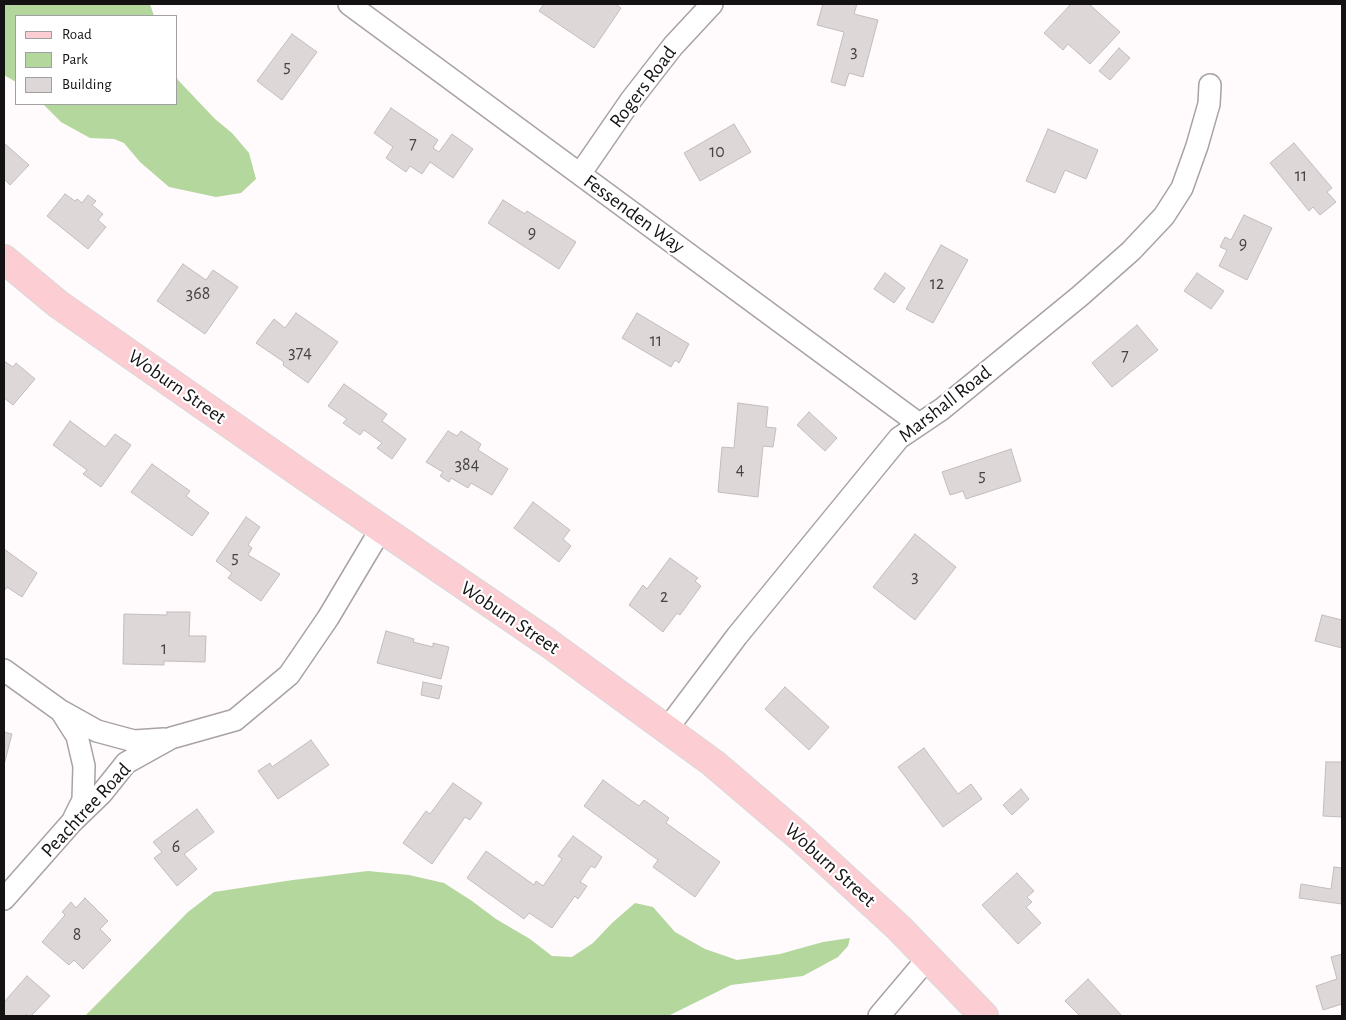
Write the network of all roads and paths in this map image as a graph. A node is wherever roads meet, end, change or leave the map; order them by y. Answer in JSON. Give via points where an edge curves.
{"nodes":[{"id":1,"x":349,"y":4,"type":"edge"},
{"id":2,"x":712,"y":4,"type":"edge"},
{"id":3,"x":1210,"y":85,"type":"dead end"},
{"id":4,"x":580,"y":174,"type":"junction"},
{"id":5,"x":4,"y":259,"type":"edge"},
{"id":6,"x":919,"y":424,"type":"junction"},
{"id":7,"x":381,"y":529,"type":"junction"},
{"id":8,"x":4,"y":670,"type":"edge"},
{"id":9,"x":61,"y":711,"type":"junction"},
{"id":10,"x":667,"y":729,"type":"junction"},
{"id":11,"x":171,"y":738,"type":"junction"},
{"id":12,"x":72,"y":822,"type":"junction"},
{"id":13,"x":4,"y":899,"type":"edge"},
{"id":14,"x":928,"y":958,"type":"junction"},
{"id":15,"x":879,"y":1016,"type":"edge"},
{"id":16,"x":984,"y":1016,"type":"edge"}],
"edges":[{"from":1,"to":4,"type":"street","name":"Fessenden Way"},
{"from":2,"to":4,"type":"street","name":"Rogers Road","via":[[673,46],[631,100]]},
{"from":3,"to":6,"type":"street","name":"Marshall Road","via":[[1209,104],[1194,154],[1182,188],[1164,216],[1080,296],[942,409]]},
{"from":4,"to":6,"type":"street","name":"Fessenden Way"},
{"from":5,"to":7,"type":"main road","name":"Woburn Street","via":[[58,304]]},
{"from":6,"to":10,"type":"street","name":"Marshall Road","via":[[892,445],[737,636]]},
{"from":7,"to":10,"type":"main road","name":"Woburn Street","via":[[547,642]]},
{"from":7,"to":11,"type":"street","name":"Peachtree Road","via":[[328,618],[288,675],[235,720]]},
{"from":8,"to":9,"type":"street"},
{"from":9,"to":11,"type":"street","via":[[97,731],[125,738]]},
{"from":9,"to":12,"type":"street","via":[[77,736],[84,766],[83,800]]},
{"from":10,"to":14,"type":"main road","name":"Woburn Street","via":[[713,763],[801,838]]},
{"from":11,"to":12,"type":"street","name":"Peachtree Road","via":[[126,763],[102,793]]},
{"from":12,"to":13,"type":"street","name":"Peachtree Road"},
{"from":14,"to":15,"type":"street"},
{"from":14,"to":16,"type":"main road","name":"Woburn Street"}]}
